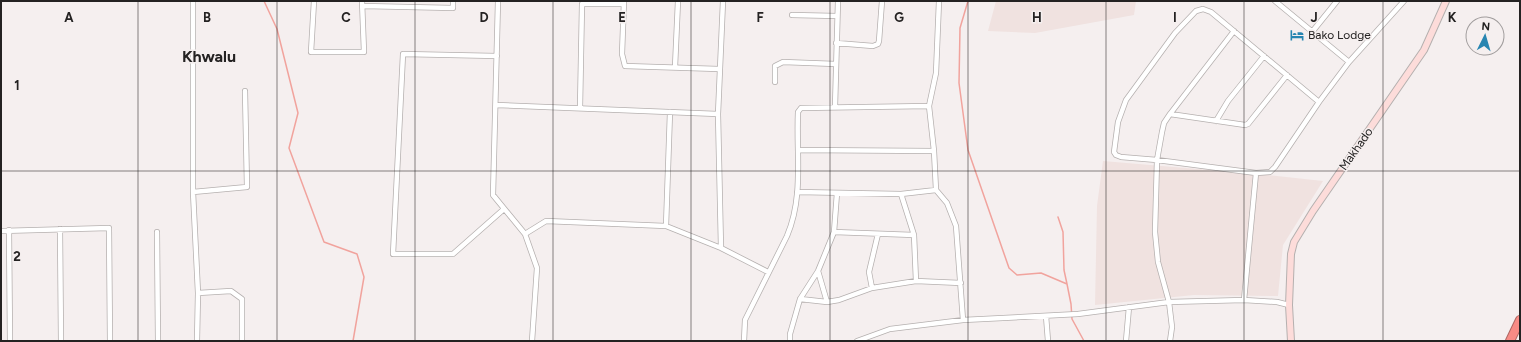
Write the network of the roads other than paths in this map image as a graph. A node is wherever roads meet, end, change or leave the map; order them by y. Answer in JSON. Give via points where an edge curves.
{"nodes":[{"id":1,"x":193,"y":1,"type":"edge"},
{"id":2,"x":314,"y":1,"type":"edge"},
{"id":3,"x":453,"y":1,"type":"edge"},
{"id":4,"x":498,"y":1,"type":"edge"},
{"id":5,"x":678,"y":1,"type":"edge"},
{"id":6,"x":724,"y":1,"type":"edge"},
{"id":7,"x":838,"y":1,"type":"edge"},
{"id":8,"x":882,"y":1,"type":"edge"},
{"id":9,"x":939,"y":1,"type":"edge"},
{"id":10,"x":1275,"y":1,"type":"edge"},
{"id":11,"x":1337,"y":1,"type":"edge"},
{"id":12,"x":1404,"y":1,"type":"edge"},
{"id":13,"x":1446,"y":1,"type":"edge"},
{"id":14,"x":624,"y":3,"type":"edge"},
{"id":15,"x":362,"y":4,"type":"edge"},
{"id":16,"x":792,"y":15,"type":"dead end"},
{"id":17,"x":837,"y":16,"type":"junction"},
{"id":18,"x":1234,"y":31,"type":"junction"},
{"id":19,"x":1312,"y":32,"type":"junction"},
{"id":20,"x":836,"y":43,"type":"junction"},
{"id":21,"x":497,"y":56,"type":"junction"},
{"id":22,"x":1264,"y":56,"type":"junction"},
{"id":23,"x":1349,"y":62,"type":"junction"},
{"id":24,"x":836,"y":64,"type":"junction"},
{"id":25,"x":675,"y":68,"type":"junction"},
{"id":26,"x":719,"y":69,"type":"junction"},
{"id":27,"x":1287,"y":75,"type":"junction"},
{"id":28,"x":774,"y":82,"type":"dead end"},
{"id":29,"x":245,"y":91,"type":"dead end"},
{"id":30,"x":1320,"y":102,"type":"junction"},
{"id":31,"x":496,"y":105,"type":"junction"},
{"id":32,"x":929,"y":106,"type":"junction"},
{"id":33,"x":835,"y":107,"type":"junction"},
{"id":34,"x":580,"y":108,"type":"junction"},
{"id":35,"x":670,"y":112,"type":"junction"},
{"id":36,"x":718,"y":114,"type":"junction"},
{"id":37,"x":1170,"y":114,"type":"junction"},
{"id":38,"x":1216,"y":121,"type":"junction"},
{"id":39,"x":798,"y":150,"type":"junction"},
{"id":40,"x":934,"y":152,"type":"junction"},
{"id":41,"x":1157,"y":160,"type":"junction"},
{"id":42,"x":1256,"y":173,"type":"junction"},
{"id":43,"x":936,"y":190,"type":"junction"},
{"id":44,"x":193,"y":192,"type":"junction"},
{"id":45,"x":797,"y":192,"type":"junction"},
{"id":46,"x":837,"y":193,"type":"junction"},
{"id":47,"x":901,"y":194,"type":"junction"},
{"id":48,"x":504,"y":209,"type":"junction"},
{"id":49,"x":666,"y":226,"type":"junction"},
{"id":50,"x":60,"y":229,"type":"junction"},
{"id":51,"x":9,"y":230,"type":"junction"},
{"id":52,"x":1,"y":231,"type":"edge"},
{"id":53,"x":157,"y":232,"type":"dead end"},
{"id":54,"x":834,"y":232,"type":"junction"},
{"id":55,"x":525,"y":234,"type":"junction"},
{"id":56,"x":878,"y":234,"type":"junction"},
{"id":57,"x":914,"y":235,"type":"junction"},
{"id":58,"x":721,"y":248,"type":"junction"},
{"id":59,"x":818,"y":271,"type":"junction"},
{"id":60,"x":768,"y":272,"type":"junction"},
{"id":61,"x":916,"y":281,"type":"junction"},
{"id":62,"x":961,"y":282,"type":"junction"},
{"id":63,"x":872,"y":288,"type":"junction"},
{"id":64,"x":198,"y":293,"type":"junction"},
{"id":65,"x":800,"y":299,"type":"junction"},
{"id":66,"x":1244,"y":300,"type":"junction"},
{"id":67,"x":827,"y":302,"type":"junction"},
{"id":68,"x":1169,"y":302,"type":"junction"},
{"id":69,"x":1290,"y":305,"type":"junction"},
{"id":70,"x":1129,"y":307,"type":"junction"},
{"id":71,"x":1046,"y":316,"type":"junction"},
{"id":72,"x":964,"y":320,"type":"junction"},
{"id":73,"x":1520,"y":320,"type":"edge"},
{"id":74,"x":10,"y":341,"type":"edge"},
{"id":75,"x":61,"y":341,"type":"edge"},
{"id":76,"x":110,"y":341,"type":"edge"},
{"id":77,"x":158,"y":341,"type":"edge"},
{"id":78,"x":198,"y":341,"type":"edge"},
{"id":79,"x":242,"y":341,"type":"edge"},
{"id":80,"x":532,"y":341,"type":"edge"},
{"id":81,"x":744,"y":341,"type":"edge"},
{"id":82,"x":790,"y":341,"type":"edge"},
{"id":83,"x":860,"y":341,"type":"edge"},
{"id":84,"x":1048,"y":341,"type":"edge"},
{"id":85,"x":1126,"y":341,"type":"edge"},
{"id":86,"x":1170,"y":341,"type":"edge"},
{"id":87,"x":1291,"y":341,"type":"edge"},
{"id":88,"x":1510,"y":341,"type":"edge"}],
"edges":[{"from":1,"to":44,"type":"street"},
{"from":2,"to":15,"type":"street","via":[[311,52],[364,52]]},
{"from":3,"to":15,"type":"street","via":[[453,8]]},
{"from":4,"to":21,"type":"street"},
{"from":5,"to":25,"type":"street"},
{"from":6,"to":26,"type":"street"},
{"from":7,"to":17,"type":"street"},
{"from":8,"to":20,"type":"street","via":[[878,44],[873,46]]},
{"from":9,"to":32,"type":"street","via":[[936,73]]},
{"from":10,"to":19,"type":"street"},
{"from":11,"to":19,"type":"street"},
{"from":12,"to":23,"type":"street"},
{"from":13,"to":69,"type":"street","name":"Makhado","via":[[1424,50],[1294,242]]},
{"from":14,"to":25,"type":"street","via":[[622,54],[625,66]]},
{"from":14,"to":34,"type":"street","via":[[582,4]]},
{"from":16,"to":17,"type":"street"},
{"from":17,"to":20,"type":"street"},
{"from":18,"to":22,"type":"street"},
{"from":18,"to":37,"type":"street"},
{"from":18,"to":41,"type":"street","via":[[1210,12],[1203,9],[1196,11],[1175,33],[1126,100],[1118,122],[1114,152],[1121,157]]},
{"from":19,"to":23,"type":"street"},
{"from":20,"to":24,"type":"street"},
{"from":21,"to":31,"type":"street"},
{"from":21,"to":48,"type":"street","via":[[403,54],[393,254],[453,254]]},
{"from":22,"to":27,"type":"street"},
{"from":22,"to":38,"type":"street","via":[[1228,100]]},
{"from":23,"to":30,"type":"street"},
{"from":24,"to":28,"type":"street","via":[[783,62],[775,66]]},
{"from":24,"to":33,"type":"street"},
{"from":25,"to":26,"type":"street"},
{"from":26,"to":36,"type":"street"},
{"from":27,"to":30,"type":"street"},
{"from":27,"to":38,"type":"street","via":[[1248,124]]},
{"from":29,"to":44,"type":"street","via":[[247,187]]},
{"from":30,"to":42,"type":"street","via":[[1275,167],[1270,172]]},
{"from":31,"to":34,"type":"street"},
{"from":31,"to":48,"type":"street","via":[[493,195]]},
{"from":32,"to":33,"type":"street"},
{"from":32,"to":40,"type":"street"},
{"from":33,"to":39,"type":"street","via":[[805,107],[799,110]]},
{"from":34,"to":35,"type":"street"},
{"from":35,"to":36,"type":"street"},
{"from":35,"to":49,"type":"street"},
{"from":36,"to":58,"type":"street"},
{"from":37,"to":38,"type":"street"},
{"from":37,"to":41,"type":"street","via":[[1164,123]]},
{"from":39,"to":40,"type":"street"},
{"from":39,"to":45,"type":"street"},
{"from":40,"to":43,"type":"street"},
{"from":41,"to":42,"type":"street"},
{"from":41,"to":68,"type":"street","via":[[1155,239],[1158,262]]},
{"from":42,"to":66,"type":"street"},
{"from":43,"to":47,"type":"street"},
{"from":43,"to":62,"type":"street","via":[[947,203],[956,226]]},
{"from":44,"to":64,"type":"street"},
{"from":45,"to":46,"type":"street"},
{"from":45,"to":60,"type":"street","via":[[792,224]]},
{"from":46,"to":47,"type":"street"},
{"from":46,"to":54,"type":"street"},
{"from":47,"to":57,"type":"street"},
{"from":48,"to":55,"type":"street"},
{"from":49,"to":55,"type":"street","via":[[546,221]]},
{"from":49,"to":58,"type":"street"},
{"from":50,"to":51,"type":"street"},
{"from":50,"to":75,"type":"street"},
{"from":50,"to":76,"type":"street","via":[[108,228]]},
{"from":51,"to":52,"type":"street"},
{"from":51,"to":74,"type":"street"},
{"from":53,"to":77,"type":"street"},
{"from":54,"to":56,"type":"street"},
{"from":54,"to":59,"type":"street"},
{"from":55,"to":80,"type":"street","via":[[537,268]]},
{"from":56,"to":57,"type":"street"},
{"from":56,"to":63,"type":"street","via":[[869,272]]},
{"from":57,"to":61,"type":"street"},
{"from":58,"to":60,"type":"street"},
{"from":59,"to":65,"type":"street"},
{"from":59,"to":67,"type":"street"},
{"from":60,"to":81,"type":"street","via":[[745,320]]},
{"from":61,"to":62,"type":"street"},
{"from":61,"to":63,"type":"street"},
{"from":62,"to":72,"type":"street"},
{"from":63,"to":67,"type":"street"},
{"from":64,"to":78,"type":"street"},
{"from":64,"to":79,"type":"street","via":[[231,291],[242,299]]},
{"from":65,"to":67,"type":"street"},
{"from":65,"to":82,"type":"street"},
{"from":66,"to":68,"type":"street"},
{"from":66,"to":69,"type":"street"},
{"from":68,"to":70,"type":"street"},
{"from":68,"to":86,"type":"street","via":[[1172,327]]},
{"from":69,"to":87,"type":"street","name":"Makhado"},
{"from":70,"to":71,"type":"street"},
{"from":70,"to":85,"type":"street"},
{"from":71,"to":72,"type":"street"},
{"from":71,"to":84,"type":"street"},
{"from":72,"to":83,"type":"street","via":[[890,329]]},
{"from":73,"to":88,"type":"highway"}]}
